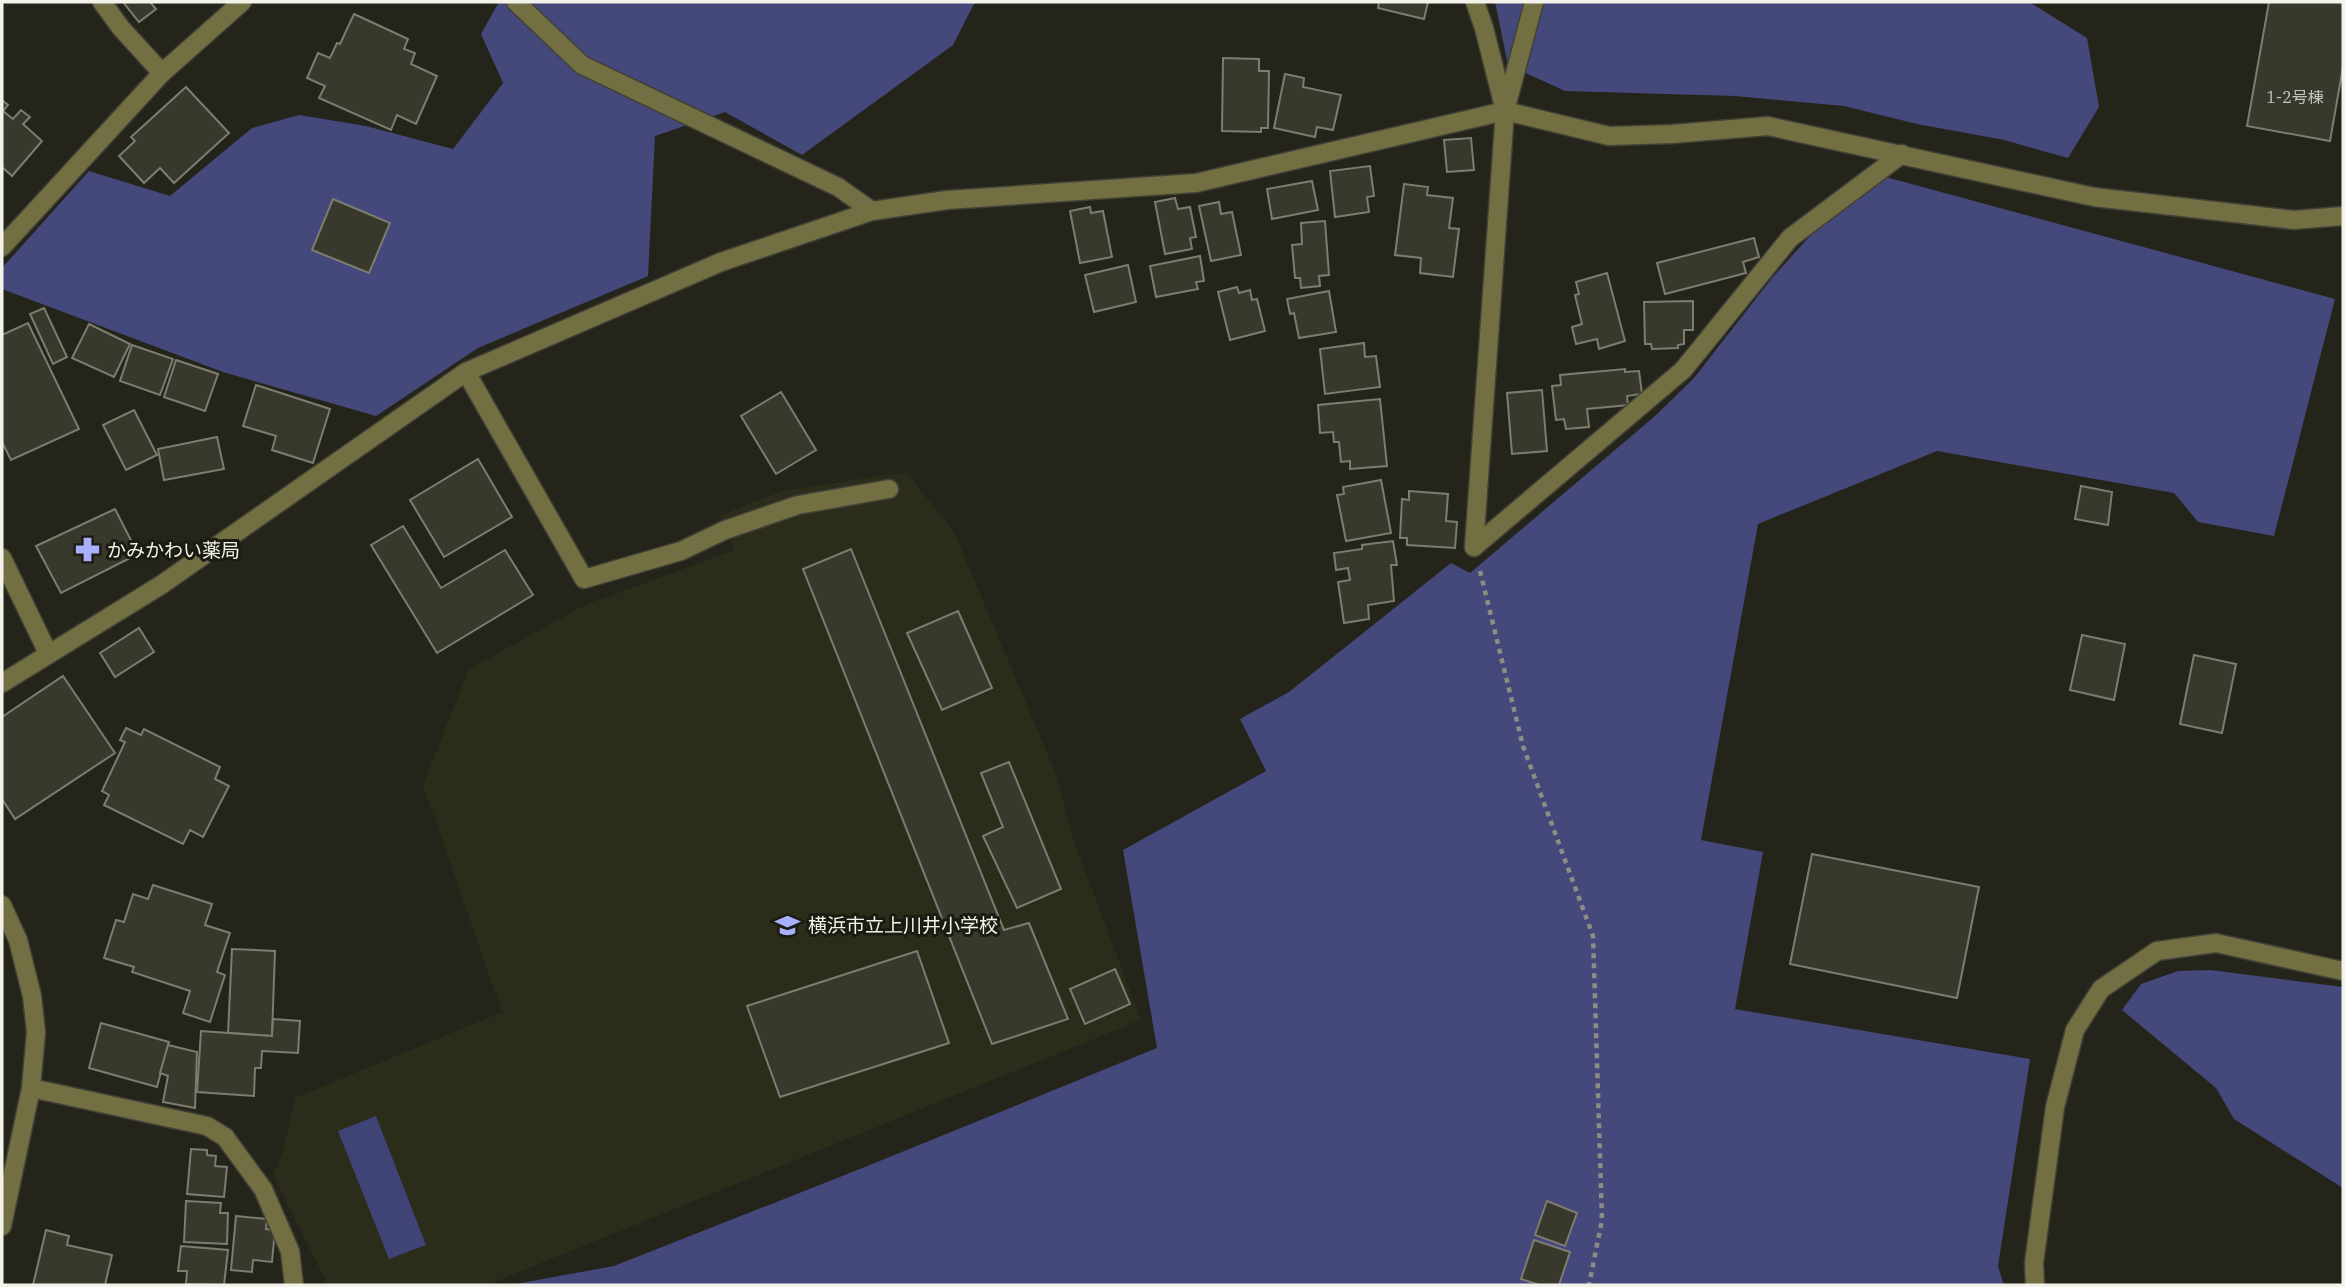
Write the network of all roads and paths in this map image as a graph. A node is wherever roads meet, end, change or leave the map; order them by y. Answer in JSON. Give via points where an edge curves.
{"nodes":[{"id":1,"x":102,"y":2,"type":"edge"},
{"id":2,"x":242,"y":2,"type":"edge"},
{"id":3,"x":516,"y":2,"type":"edge"},
{"id":4,"x":1475,"y":2,"type":"edge"},
{"id":5,"x":1534,"y":2,"type":"edge"},
{"id":6,"x":162,"y":73,"type":"junction"},
{"id":7,"x":1505,"y":111,"type":"junction"},
{"id":8,"x":1902,"y":154,"type":"junction"},
{"id":9,"x":872,"y":211,"type":"junction"},
{"id":10,"x":2343,"y":216,"type":"edge"},
{"id":11,"x":2,"y":247,"type":"edge"},
{"id":12,"x":466,"y":372,"type":"junction"},
{"id":13,"x":888,"y":489,"type":"dead end"},
{"id":14,"x":1474,"y":547,"type":"junction"},
{"id":15,"x":2,"y":558,"type":"edge"},
{"id":16,"x":48,"y":653,"type":"junction"},
{"id":17,"x":2,"y":683,"type":"edge"},
{"id":18,"x":2,"y":905,"type":"edge"},
{"id":19,"x":2343,"y":971,"type":"edge"},
{"id":20,"x":31,"y":1088,"type":"junction"},
{"id":21,"x":2,"y":1226,"type":"edge"},
{"id":22,"x":294,"y":1285,"type":"edge"},
{"id":23,"x":1590,"y":1285,"type":"edge"},
{"id":24,"x":2035,"y":1285,"type":"edge"}],
"edges":[{"from":1,"to":6,"type":"street"},
{"from":2,"to":6,"type":"street"},
{"from":3,"to":9,"type":"street","via":[[582,65],[838,187]]},
{"from":4,"to":7,"type":"street"},
{"from":5,"to":7,"type":"street"},
{"from":6,"to":11,"type":"street"},
{"from":7,"to":8,"type":"street","via":[[1609,136],[1768,126]]},
{"from":7,"to":9,"type":"street","via":[[1196,183],[947,200]]},
{"from":7,"to":14,"type":"street"},
{"from":8,"to":10,"type":"street","via":[[2094,197],[2294,220]]},
{"from":8,"to":14,"type":"street","via":[[1790,238],[1683,370]]},
{"from":9,"to":12,"type":"street","via":[[721,262]]},
{"from":12,"to":13,"type":"street","via":[[584,579],[681,551],[798,505]]},
{"from":12,"to":16,"type":"street","via":[[161,584]]},
{"from":14,"to":23,"type":"path","via":[[1523,746],[1593,936],[1602,1220]]},
{"from":15,"to":16,"type":"street"},
{"from":16,"to":17,"type":"street"},
{"from":18,"to":20,"type":"street","via":[[18,940],[32,996],[36,1032]]},
{"from":19,"to":24,"type":"street","via":[[2216,943],[2157,951],[2101,989],[2075,1030],[2055,1107]]},
{"from":20,"to":21,"type":"street"},
{"from":20,"to":22,"type":"street","via":[[207,1126],[225,1137],[263,1189],[290,1251]]}]}
